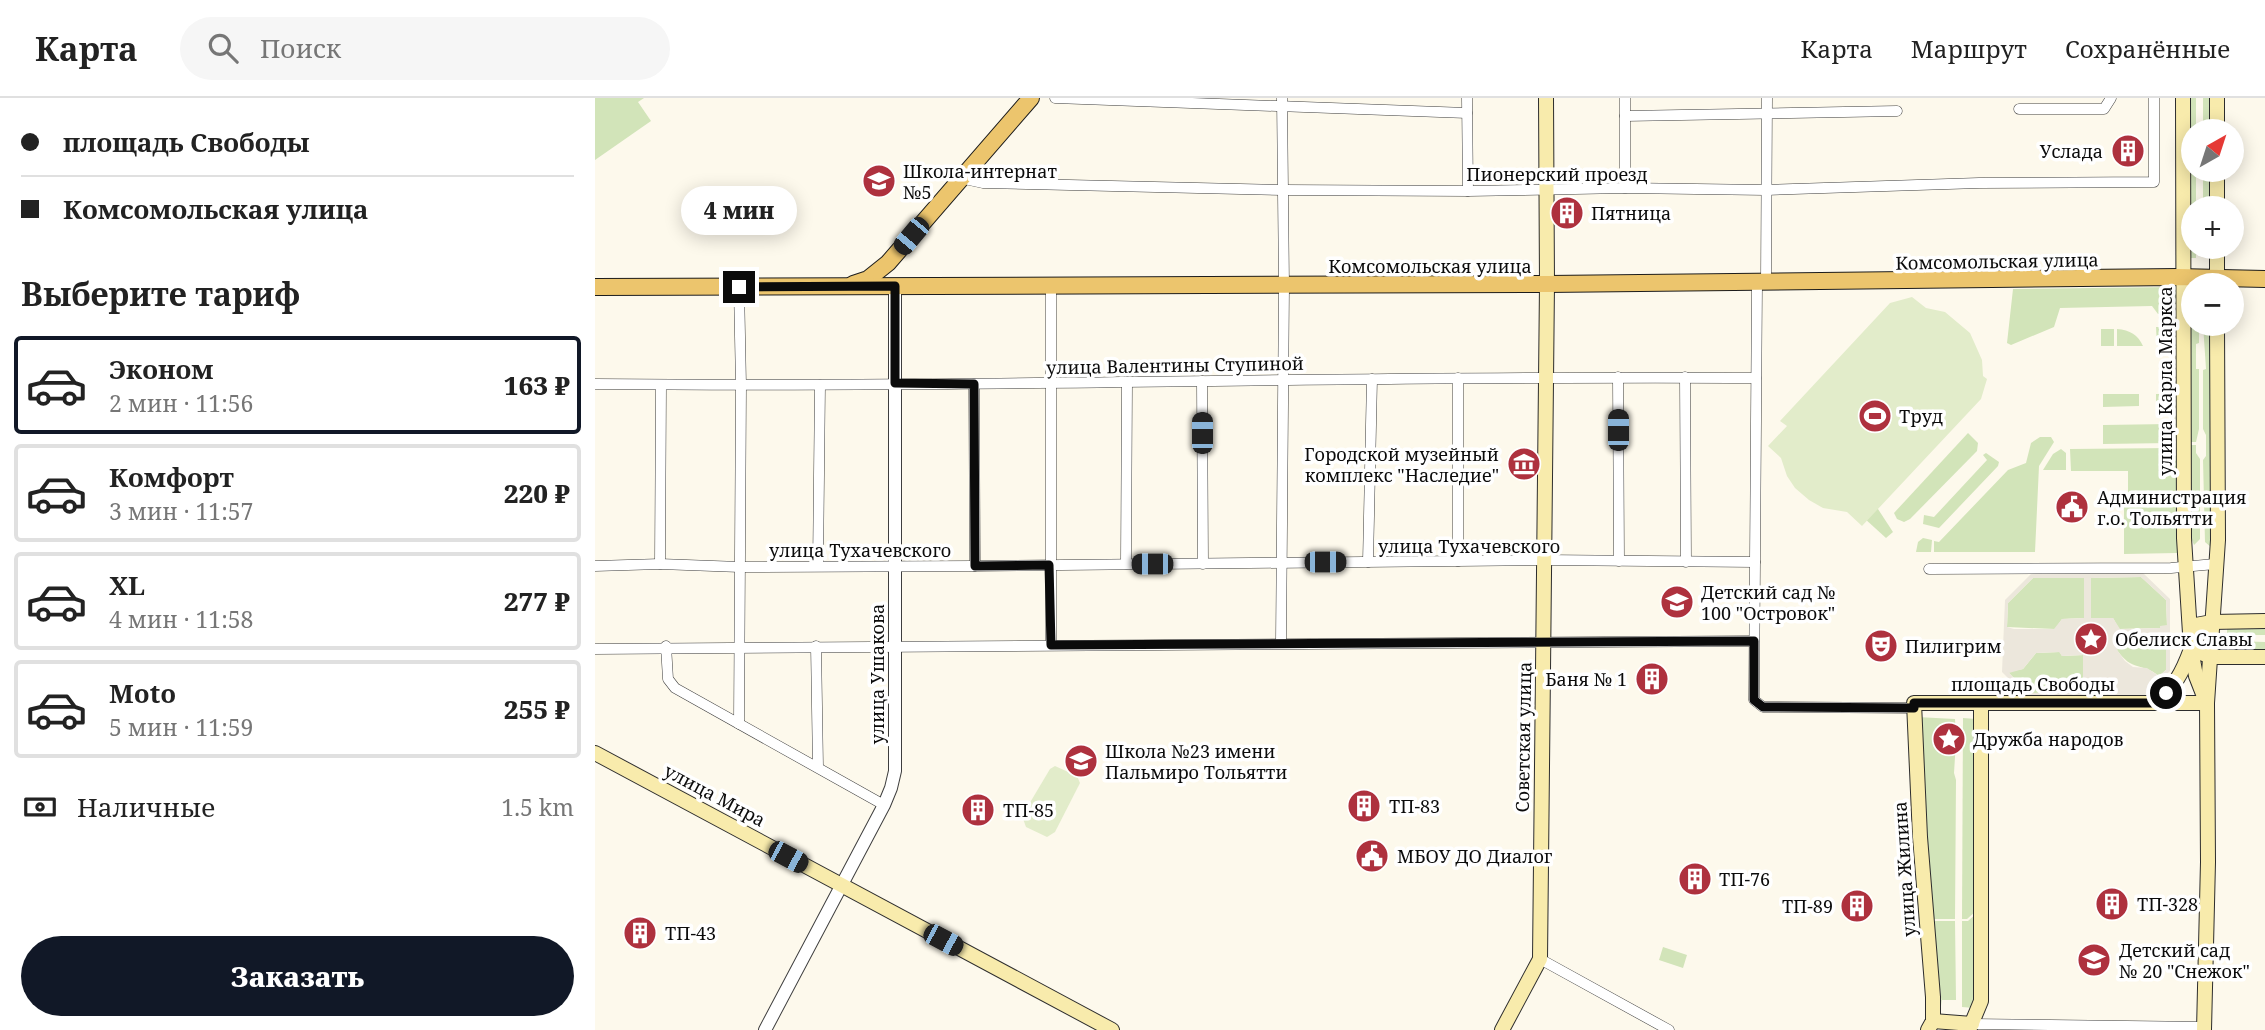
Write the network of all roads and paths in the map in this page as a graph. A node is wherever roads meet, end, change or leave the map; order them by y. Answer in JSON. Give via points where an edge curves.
{"nodes":[{"id":1,"x":1031,"y":98,"type":"edge"},
{"id":2,"x":1055,"y":98,"type":"edge"},
{"id":3,"x":1467,"y":98,"type":"edge"},
{"id":4,"x":1546,"y":98,"type":"edge"},
{"id":5,"x":1625,"y":98,"type":"edge"},
{"id":6,"x":1767,"y":98,"type":"edge"},
{"id":7,"x":2111,"y":98,"type":"edge"},
{"id":8,"x":2154,"y":98,"type":"edge"},
{"id":9,"x":2183,"y":98,"type":"edge"},
{"id":10,"x":2217,"y":98,"type":"edge"},
{"id":11,"x":1282,"y":103,"type":"edge"},
{"id":12,"x":2019,"y":109,"type":"dead end"},
{"id":13,"x":1897,"y":111,"type":"dead end"},
{"id":14,"x":1467,"y":113,"type":"junction"},
{"id":15,"x":1767,"y":113,"type":"junction"},
{"id":16,"x":1625,"y":116,"type":"junction"},
{"id":17,"x":2217,"y":119,"type":"edge"},
{"id":18,"x":960,"y":178,"type":"junction"},
{"id":19,"x":1625,"y":188,"type":"junction"},
{"id":20,"x":1283,"y":190,"type":"junction"},
{"id":21,"x":1546,"y":190,"type":"junction"},
{"id":22,"x":1766,"y":190,"type":"junction"},
{"id":23,"x":1468,"y":191,"type":"junction"},
{"id":24,"x":896,"y":253,"type":"junction"},
{"id":25,"x":2184,"y":273,"type":"edge"},
{"id":26,"x":2181,"y":278,"type":"edge"},
{"id":27,"x":2265,"y":279,"type":"edge"},
{"id":28,"x":2244,"y":280,"type":"edge"},
{"id":29,"x":1761,"y":283,"type":"junction"},
{"id":30,"x":1547,"y":284,"type":"junction"},
{"id":31,"x":1051,"y":285,"type":"junction"},
{"id":32,"x":895,"y":286,"type":"junction"},
{"id":33,"x":1284,"y":286,"type":"junction"},
{"id":34,"x":595,"y":287,"type":"edge"},
{"id":35,"x":739,"y":287,"type":"junction"},
{"id":36,"x":837,"y":287,"type":"junction"},
{"id":37,"x":2184,"y":336,"type":"edge"},
{"id":38,"x":2217,"y":336,"type":"edge"},
{"id":39,"x":1546,"y":377,"type":"junction"},
{"id":40,"x":1618,"y":377,"type":"junction"},
{"id":41,"x":1685,"y":377,"type":"junction"},
{"id":42,"x":1458,"y":378,"type":"junction"},
{"id":43,"x":1756,"y":378,"type":"junction"},
{"id":44,"x":1372,"y":379,"type":"junction"},
{"id":45,"x":1282,"y":380,"type":"junction"},
{"id":46,"x":1202,"y":381,"type":"junction"},
{"id":47,"x":1127,"y":382,"type":"junction"},
{"id":48,"x":895,"y":383,"type":"junction"},
{"id":49,"x":1050,"y":383,"type":"junction"},
{"id":50,"x":595,"y":384,"type":"edge"},
{"id":51,"x":974,"y":384,"type":"junction"},
{"id":52,"x":661,"y":385,"type":"junction"},
{"id":53,"x":820,"y":385,"type":"junction"},
{"id":54,"x":741,"y":386,"type":"junction"},
{"id":55,"x":1458,"y":561,"type":"junction"},
{"id":56,"x":1544,"y":561,"type":"junction"},
{"id":57,"x":1619,"y":561,"type":"junction"},
{"id":58,"x":1368,"y":562,"type":"junction"},
{"id":59,"x":1686,"y":562,"type":"junction"},
{"id":60,"x":1755,"y":562,"type":"junction"},
{"id":61,"x":1282,"y":563,"type":"junction"},
{"id":62,"x":660,"y":564,"type":"junction"},
{"id":63,"x":1126,"y":564,"type":"junction"},
{"id":64,"x":1203,"y":564,"type":"junction"},
{"id":65,"x":2215,"y":564,"type":"junction"},
{"id":66,"x":895,"y":565,"type":"junction"},
{"id":67,"x":1049,"y":565,"type":"junction"},
{"id":68,"x":595,"y":566,"type":"edge"},
{"id":69,"x":818,"y":566,"type":"junction"},
{"id":70,"x":975,"y":566,"type":"junction"},
{"id":71,"x":2187,"y":566,"type":"junction"},
{"id":72,"x":740,"y":567,"type":"junction"},
{"id":73,"x":1929,"y":569,"type":"dead end"},
{"id":74,"x":2265,"y":621,"type":"edge"},
{"id":75,"x":2212,"y":622,"type":"junction"},
{"id":76,"x":2190,"y":626,"type":"junction"},
{"id":77,"x":1543,"y":641,"type":"junction"},
{"id":78,"x":1754,"y":641,"type":"junction"},
{"id":79,"x":1281,"y":643,"type":"junction"},
{"id":80,"x":1051,"y":645,"type":"junction"},
{"id":81,"x":666,"y":646,"type":"junction"},
{"id":82,"x":816,"y":646,"type":"junction"},
{"id":83,"x":894,"y":646,"type":"junction"},
{"id":84,"x":740,"y":647,"type":"junction"},
{"id":85,"x":595,"y":649,"type":"edge"},
{"id":86,"x":2191,"y":649,"type":"junction"},
{"id":87,"x":2211,"y":657,"type":"junction"},
{"id":88,"x":2265,"y":657,"type":"edge"},
{"id":89,"x":2153,"y":703,"type":"junction"},
{"id":90,"x":2207,"y":703,"type":"junction"},
{"id":91,"x":1981,"y":704,"type":"junction"},
{"id":92,"x":1914,"y":706,"type":"junction"},
{"id":93,"x":740,"y":724,"type":"junction"},
{"id":94,"x":595,"y":753,"type":"edge"},
{"id":95,"x":818,"y":767,"type":"junction"},
{"id":96,"x":884,"y":805,"type":"junction"},
{"id":97,"x":842,"y":886,"type":"junction"},
{"id":98,"x":1540,"y":960,"type":"junction"},
{"id":99,"x":1931,"y":1025,"type":"edge"},
{"id":100,"x":1971,"y":1027,"type":"edge"},
{"id":101,"x":2204,"y":1029,"type":"edge"},
{"id":102,"x":765,"y":1030,"type":"edge"},
{"id":103,"x":1112,"y":1030,"type":"edge"},
{"id":104,"x":1502,"y":1030,"type":"edge"},
{"id":105,"x":1669,"y":1030,"type":"edge"}],
"edges":[{"from":1,"to":18,"type":"main road"},
{"from":2,"to":11,"type":"street"},
{"from":3,"to":14,"type":"street"},
{"from":4,"to":21,"type":"main road","name":"Советская улица"},
{"from":5,"to":16,"type":"street"},
{"from":6,"to":15,"type":"street"},
{"from":7,"to":12,"type":"street","via":[[2104,109]]},
{"from":8,"to":22,"type":"street","name":"Пионерский проезд","via":[[2154,182]]},
{"from":9,"to":25,"type":"main road","name":"улица Карла Маркса"},
{"from":10,"to":17,"type":"main road"},
{"from":11,"to":14,"type":"street"},
{"from":11,"to":20,"type":"street"},
{"from":13,"to":15,"type":"street"},
{"from":14,"to":23,"type":"street"},
{"from":15,"to":16,"type":"street"},
{"from":15,"to":22,"type":"street"},
{"from":16,"to":19,"type":"street"},
{"from":18,"to":20,"type":"street","name":"Пионерский проезд","via":[[983,183]]},
{"from":18,"to":24,"type":"main road"},
{"from":19,"to":21,"type":"street","name":"Пионерский проезд"},
{"from":19,"to":22,"type":"street","name":"Пионерский проезд"},
{"from":20,"to":23,"type":"street","name":"Пионерский проезд"},
{"from":20,"to":33,"type":"street"},
{"from":21,"to":23,"type":"street","name":"Пионерский проезд"},
{"from":21,"to":30,"type":"main road","name":"Советская улица"},
{"from":22,"to":29,"type":"street"},
{"from":24,"to":32,"type":"main road"},
{"from":24,"to":36,"type":"main road","via":[[868,279]]},
{"from":26,"to":29,"type":"main road","name":"Комсомольская улица"},
{"from":27,"to":28,"type":"main road","name":"Комсомольская улица"},
{"from":29,"to":30,"type":"main road","name":"Комсомольская улица"},
{"from":29,"to":43,"type":"street"},
{"from":30,"to":33,"type":"main road","name":"Комсомольская улица"},
{"from":30,"to":39,"type":"main road","name":"Советская улица"},
{"from":31,"to":32,"type":"main road","name":"Комсомольская улица"},
{"from":31,"to":33,"type":"main road","name":"Комсомольская улица"},
{"from":31,"to":49,"type":"street"},
{"from":32,"to":36,"type":"main road","name":"Комсомольская улица"},
{"from":32,"to":48,"type":"street","name":"улица Ушакова"},
{"from":33,"to":45,"type":"street"},
{"from":34,"to":35,"type":"main road","name":"Комсомольская улица"},
{"from":35,"to":36,"type":"main road","name":"Комсомольская улица"},
{"from":35,"to":54,"type":"street"},
{"from":37,"to":71,"type":"main road","name":"улица Карла Маркса"},
{"from":38,"to":65,"type":"main road","name":"улица Карла Маркса"},
{"from":39,"to":40,"type":"street","name":"улица Валентины Ступиной"},
{"from":39,"to":42,"type":"street","name":"улица Валентины Ступиной"},
{"from":39,"to":56,"type":"main road","name":"Советская улица"},
{"from":40,"to":41,"type":"street","name":"улица Валентины Ступиной"},
{"from":40,"to":57,"type":"street"},
{"from":41,"to":43,"type":"street","name":"улица Валентины Ступиной"},
{"from":41,"to":59,"type":"street"},
{"from":42,"to":44,"type":"street","name":"улица Валентины Ступиной"},
{"from":42,"to":55,"type":"street"},
{"from":43,"to":60,"type":"street"},
{"from":44,"to":45,"type":"street","name":"улица Валентины Ступиной"},
{"from":44,"to":58,"type":"street"},
{"from":45,"to":46,"type":"street","name":"улица Валентины Ступиной"},
{"from":45,"to":61,"type":"street"},
{"from":46,"to":47,"type":"street","name":"улица Валентины Ступиной"},
{"from":46,"to":64,"type":"street"},
{"from":47,"to":49,"type":"street","name":"улица Валентины Ступиной"},
{"from":47,"to":63,"type":"street"},
{"from":48,"to":51,"type":"street","name":"улица Валентины Ступиной"},
{"from":48,"to":53,"type":"street","name":"улица Валентины Ступиной"},
{"from":48,"to":66,"type":"street","name":"улица Ушакова"},
{"from":49,"to":51,"type":"street","name":"улица Валентины Ступиной"},
{"from":49,"to":67,"type":"street"},
{"from":50,"to":52,"type":"street","name":"улица Валентины Ступиной"},
{"from":51,"to":70,"type":"street"},
{"from":52,"to":54,"type":"street","name":"улица Валентины Ступиной"},
{"from":52,"to":62,"type":"street"},
{"from":53,"to":54,"type":"street","name":"улица Валентины Ступиной"},
{"from":53,"to":69,"type":"street"},
{"from":54,"to":72,"type":"street"},
{"from":55,"to":56,"type":"street","name":"улица Тухачевского"},
{"from":55,"to":58,"type":"street","name":"улица Тухачевского"},
{"from":56,"to":57,"type":"street","name":"улица Тухачевского"},
{"from":56,"to":77,"type":"main road","name":"Советская улица"},
{"from":57,"to":59,"type":"street","name":"улица Тухачевского"},
{"from":58,"to":61,"type":"street","name":"улица Тухачевского"},
{"from":59,"to":60,"type":"street","name":"улица Тухачевского"},
{"from":60,"to":78,"type":"street"},
{"from":61,"to":64,"type":"street","name":"улица Тухачевского"},
{"from":61,"to":79,"type":"street"},
{"from":62,"to":68,"type":"street","name":"улица Тухачевского"},
{"from":62,"to":72,"type":"street","name":"улица Тухачевского"},
{"from":63,"to":64,"type":"street","name":"улица Тухачевского"},
{"from":63,"to":67,"type":"street","name":"улица Тухачевского"},
{"from":65,"to":71,"type":"street"},
{"from":65,"to":75,"type":"main road","name":"улица Карла Маркса"},
{"from":66,"to":69,"type":"street","name":"улица Тухачевского"},
{"from":66,"to":70,"type":"street","name":"улица Тухачевского"},
{"from":66,"to":83,"type":"street","name":"улица Ушакова"},
{"from":67,"to":70,"type":"street","name":"улица Тухачевского"},
{"from":67,"to":80,"type":"street"},
{"from":69,"to":72,"type":"street","name":"улица Тухачевского"},
{"from":71,"to":73,"type":"street"},
{"from":71,"to":76,"type":"main road","name":"улица Карла Маркса"},
{"from":72,"to":84,"type":"street"},
{"from":74,"to":75,"type":"main road"},
{"from":75,"to":76,"type":"main road"},
{"from":75,"to":87,"type":"main road","name":"улица Карла Маркса"},
{"from":76,"to":86,"type":"main road","name":"улица Карла Маркса"},
{"from":77,"to":78,"type":"street"},
{"from":77,"to":79,"type":"street"},
{"from":77,"to":98,"type":"main road","name":"Советская улица"},
{"from":78,"to":92,"type":"street","via":[[1754,700],[1763,707]]},
{"from":79,"to":80,"type":"street"},
{"from":80,"to":83,"type":"street"},
{"from":81,"to":84,"type":"street"},
{"from":81,"to":85,"type":"street"},
{"from":81,"to":93,"type":"street","via":[[669,679],[675,688]]},
{"from":82,"to":83,"type":"street"},
{"from":82,"to":84,"type":"street"},
{"from":82,"to":95,"type":"street"},
{"from":83,"to":96,"type":"street","name":"улица Ушакова","via":[[895,771]]},
{"from":84,"to":93,"type":"street"},
{"from":86,"to":87,"type":"main road"},
{"from":86,"to":89,"type":"main road","via":[[2178,679]]},
{"from":86,"to":90,"type":"main road","name":"улица Карла Маркса"},
{"from":87,"to":88,"type":"main road"},
{"from":87,"to":90,"type":"main road","name":"улица Карла Маркса"},
{"from":89,"to":90,"type":"main road","name":"площадь Свободы"},
{"from":89,"to":91,"type":"main road","name":"площадь Свободы"},
{"from":90,"to":101,"type":"main road","name":"улица Карла Маркса"},
{"from":91,"to":92,"type":"main road","name":"площадь Свободы"},
{"from":91,"to":100,"type":"main road","via":[[1981,1001]]},
{"from":92,"to":99,"type":"main road","name":"улица Жилина"},
{"from":93,"to":95,"type":"street"},
{"from":94,"to":97,"type":"main road","name":"улица Мира"},
{"from":95,"to":96,"type":"street"},
{"from":96,"to":97,"type":"street","name":"улица Ушакова"},
{"from":97,"to":102,"type":"street","name":"улица Ушакова"},
{"from":97,"to":103,"type":"main road","name":"улица Мира"},
{"from":98,"to":104,"type":"main road","name":"Советская улица"},
{"from":98,"to":105,"type":"street"},
{"from":99,"to":100,"type":"main road"},
{"from":100,"to":101,"type":"street"}]}
